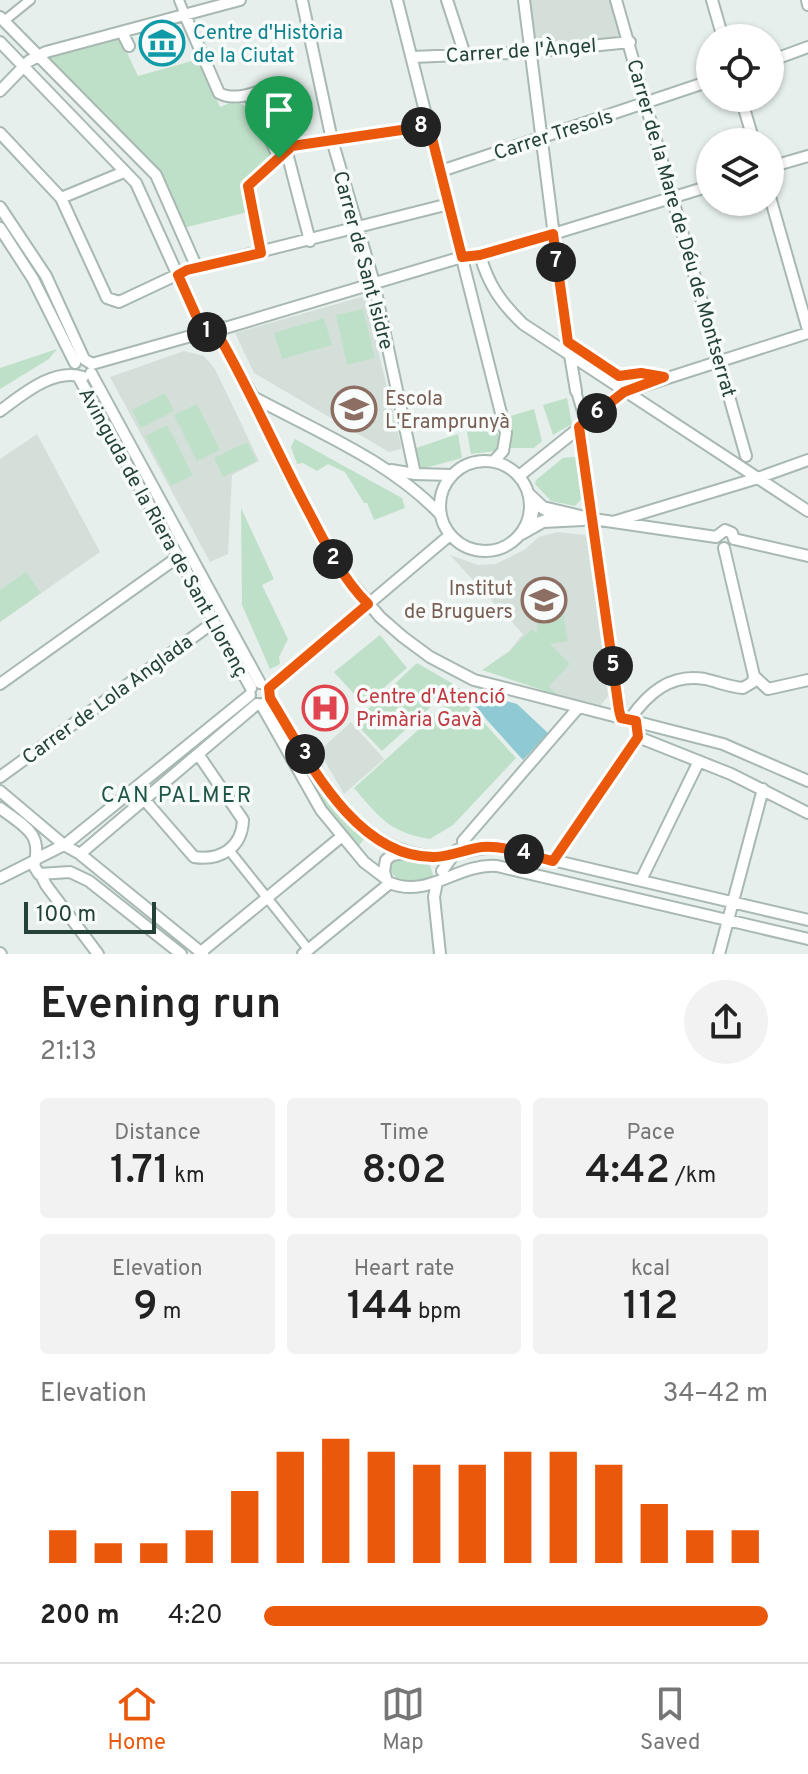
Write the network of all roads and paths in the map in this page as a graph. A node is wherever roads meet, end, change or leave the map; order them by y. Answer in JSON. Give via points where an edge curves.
{"nodes":[{"id":1,"x":30,"y":0,"type":"edge"},
{"id":2,"x":179,"y":0,"type":"edge"},
{"id":3,"x":240,"y":0,"type":"edge"},
{"id":4,"x":302,"y":0,"type":"edge"},
{"id":5,"x":397,"y":0,"type":"edge"},
{"id":6,"x":447,"y":0,"type":"edge"},
{"id":7,"x":524,"y":0,"type":"edge"},
{"id":8,"x":616,"y":0,"type":"edge"},
{"id":9,"x":712,"y":0,"type":"edge"},
{"id":10,"x":185,"y":15,"type":"junction"},
{"id":11,"x":2,"y":19,"type":"edge"},
{"id":12,"x":719,"y":24,"type":"edge"},
{"id":13,"x":122,"y":32,"type":"junction"},
{"id":14,"x":0,"y":42,"type":"edge"},
{"id":15,"x":630,"y":42,"type":"junction"},
{"id":16,"x":129,"y":46,"type":"dead end"},
{"id":17,"x":808,"y":47,"type":"edge"},
{"id":18,"x":531,"y":52,"type":"junction"},
{"id":19,"x":465,"y":55,"type":"junction"},
{"id":20,"x":784,"y":56,"type":"edge"},
{"id":21,"x":412,"y":57,"type":"junction"},
{"id":22,"x":30,"y":61,"type":"junction"},
{"id":23,"x":696,"y":86,"type":"edge"},
{"id":24,"x":0,"y":91,"type":"edge"},
{"id":25,"x":249,"y":95,"type":"junction"},
{"id":26,"x":645,"y":103,"type":"junction"},
{"id":27,"x":429,"y":126,"type":"junction"},
{"id":28,"x":0,"y":133,"type":"edge"},
{"id":29,"x":540,"y":138,"type":"junction"},
{"id":30,"x":332,"y":140,"type":"junction"},
{"id":31,"x":286,"y":151,"type":"junction"},
{"id":32,"x":808,"y":156,"type":"edge"},
{"id":33,"x":784,"y":163,"type":"edge"},
{"id":34,"x":441,"y":171,"type":"junction"},
{"id":35,"x":124,"y":172,"type":"junction"},
{"id":36,"x":696,"y":190,"type":"edge"},
{"id":37,"x":672,"y":197,"type":"junction"},
{"id":38,"x":61,"y":198,"type":"junction"},
{"id":39,"x":449,"y":204,"type":"junction"},
{"id":40,"x":0,"y":207,"type":"edge"},
{"id":41,"x":775,"y":216,"type":"edge"},
{"id":42,"x":0,"y":228,"type":"edge"},
{"id":43,"x":357,"y":229,"type":"junction"},
{"id":44,"x":553,"y":234,"type":"junction"},
{"id":45,"x":310,"y":241,"type":"junction"},
{"id":46,"x":261,"y":253,"type":"junction"},
{"id":47,"x":480,"y":255,"type":"junction"},
{"id":48,"x":462,"y":257,"type":"junction"},
{"id":49,"x":197,"y":268,"type":"junction"},
{"id":50,"x":178,"y":275,"type":"junction"},
{"id":51,"x":374,"y":283,"type":"junction"},
{"id":52,"x":200,"y":332,"type":"junction"},
{"id":53,"x":808,"y":332,"type":"edge"},
{"id":54,"x":219,"y":333,"type":"junction"},
{"id":55,"x":567,"y":338,"type":"joint"},
{"id":56,"x":570,"y":355,"type":"junction"},
{"id":57,"x":720,"y":360,"type":"junction"},
{"id":58,"x":80,"y":369,"type":"junction"},
{"id":59,"x":664,"y":377,"type":"junction"},
{"id":60,"x":576,"y":391,"type":"joint"},
{"id":61,"x":624,"y":392,"type":"junction"},
{"id":62,"x":253,"y":397,"type":"junction"},
{"id":63,"x":0,"y":411,"type":"edge"},
{"id":64,"x":582,"y":425,"type":"junction"},
{"id":65,"x":746,"y":456,"type":"dead end"},
{"id":66,"x":808,"y":460,"type":"edge"},
{"id":67,"x":494,"y":461,"type":"junction"},
{"id":68,"x":389,"y":469,"type":"junction"},
{"id":69,"x":415,"y":474,"type":"junction"},
{"id":70,"x":452,"y":475,"type":"junction"},
{"id":71,"x":519,"y":476,"type":"junction"},
{"id":72,"x":758,"y":478,"type":"junction"},
{"id":73,"x":528,"y":493,"type":"junction"},
{"id":74,"x":808,"y":511,"type":"edge"},
{"id":75,"x":441,"y":515,"type":"junction"},
{"id":76,"x":589,"y":519,"type":"junction"},
{"id":77,"x":613,"y":522,"type":"junction"},
{"id":78,"x":450,"y":535,"type":"junction"},
{"id":79,"x":519,"y":536,"type":"junction"},
{"id":80,"x":716,"y":537,"type":"junction"},
{"id":81,"x":734,"y":539,"type":"junction"},
{"id":82,"x":724,"y":548,"type":"junction"},
{"id":83,"x":808,"y":556,"type":"edge"},
{"id":84,"x":178,"y":557,"type":"junction"},
{"id":85,"x":368,"y":604,"type":"junction"},
{"id":86,"x":214,"y":622,"type":"junction"},
{"id":87,"x":754,"y":676,"type":"junction"},
{"id":88,"x":808,"y":680,"type":"edge"},
{"id":89,"x":0,"y":684,"type":"edge"},
{"id":90,"x":260,"y":694,"type":"junction"},
{"id":91,"x":578,"y":708,"type":"junction"},
{"id":92,"x":629,"y":719,"type":"junction"},
{"id":93,"x":650,"y":726,"type":"junction"},
{"id":94,"x":643,"y":738,"type":"junction"},
{"id":95,"x":198,"y":754,"type":"junction"},
{"id":96,"x":699,"y":761,"type":"junction"},
{"id":97,"x":0,"y":777,"type":"edge"},
{"id":98,"x":808,"y":781,"type":"edge"},
{"id":99,"x":763,"y":789,"type":"junction"},
{"id":100,"x":0,"y":791,"type":"edge"},
{"id":101,"x":143,"y":798,"type":"junction"},
{"id":102,"x":0,"y":808,"type":"edge"},
{"id":103,"x":808,"y":813,"type":"edge"},
{"id":104,"x":341,"y":837,"type":"junction"},
{"id":105,"x":65,"y":842,"type":"junction"},
{"id":106,"x":461,"y":848,"type":"junction"},
{"id":107,"x":229,"y":850,"type":"junction"},
{"id":108,"x":406,"y":853,"type":"junction"},
{"id":109,"x":80,"y":855,"type":"junction"},
{"id":110,"x":434,"y":857,"type":"junction"},
{"id":111,"x":35,"y":860,"type":"junction"},
{"id":112,"x":553,"y":861,"type":"junction"},
{"id":113,"x":70,"y":872,"type":"junction"},
{"id":114,"x":5,"y":876,"type":"edge"},
{"id":115,"x":39,"y":877,"type":"junction"},
{"id":116,"x":440,"y":877,"type":"junction"},
{"id":117,"x":388,"y":880,"type":"junction"},
{"id":118,"x":641,"y":880,"type":"junction"},
{"id":119,"x":418,"y":889,"type":"junction"},
{"id":120,"x":266,"y":897,"type":"junction"},
{"id":121,"x":732,"y":901,"type":"junction"},
{"id":122,"x":808,"y":920,"type":"edge"},
{"id":123,"x":727,"y":921,"type":"junction"},
{"id":124,"x":808,"y":939,"type":"edge"},
{"id":125,"x":91,"y":952,"type":"edge"},
{"id":126,"x":306,"y":952,"type":"edge"},
{"id":127,"x":202,"y":953,"type":"edge"},
{"id":128,"x":181,"y":954,"type":"edge"},
{"id":129,"x":430,"y":954,"type":"edge"},
{"id":130,"x":440,"y":954,"type":"edge"},
{"id":131,"x":719,"y":954,"type":"edge"}],
"edges":[{"from":1,"to":11,"type":"street"},
{"from":2,"to":10,"type":"street"},
{"from":3,"to":10,"type":"street"},
{"from":4,"to":30,"type":"street","name":"Carrer de Sant Isidre"},
{"from":5,"to":21,"type":"street"},
{"from":6,"to":19,"type":"street"},
{"from":7,"to":18,"type":"street"},
{"from":8,"to":15,"type":"street","name":"Carrer de la Mare de Déu de Montserrat"},
{"from":9,"to":12,"type":"street"},
{"from":10,"to":13,"type":"street"},
{"from":10,"to":25,"type":"street","via":[[219,93]]},
{"from":11,"to":22,"type":"street"},
{"from":13,"to":16,"type":"street"},
{"from":13,"to":22,"type":"street"},
{"from":14,"to":22,"type":"street"},
{"from":15,"to":18,"type":"street","name":"Carrer de l'Àngel"},
{"from":15,"to":26,"type":"street","name":"Carrer de la Mare de Déu de Montserrat"},
{"from":17,"to":20,"type":"street"},
{"from":18,"to":19,"type":"street","name":"Carrer de l'Àngel"},
{"from":18,"to":29,"type":"street"},
{"from":19,"to":21,"type":"street","name":"Carrer de l'Àngel"},
{"from":21,"to":27,"type":"street"},
{"from":22,"to":24,"type":"street"},
{"from":22,"to":35,"type":"street"},
{"from":22,"to":49,"type":"street","via":[[156,175]]},
{"from":23,"to":26,"type":"street","name":"Carrer Tresols"},
{"from":25,"to":31,"type":"street"},
{"from":25,"to":31,"type":"street","via":[[266,89]]},
{"from":26,"to":29,"type":"street","name":"Carrer Tresols"},
{"from":26,"to":37,"type":"street","name":"Carrer de la Mare de Déu de Montserrat"},
{"from":27,"to":30,"type":"street"},
{"from":27,"to":34,"type":"street"},
{"from":28,"to":38,"type":"street"},
{"from":29,"to":34,"type":"street","name":"Carrer Tresols"},
{"from":29,"to":44,"type":"street"},
{"from":30,"to":31,"type":"street"},
{"from":30,"to":43,"type":"street","name":"Carrer de Sant Isidre"},
{"from":31,"to":45,"type":"street"},
{"from":31,"to":46,"type":"street","via":[[248,186]]},
{"from":32,"to":33,"type":"street"},
{"from":34,"to":39,"type":"street"},
{"from":35,"to":38,"type":"street"},
{"from":35,"to":50,"type":"street","via":[[136,183]]},
{"from":36,"to":37,"type":"street"},
{"from":37,"to":44,"type":"street"},
{"from":37,"to":57,"type":"street","name":"Carrer de la Mare de Déu de Montserrat"},
{"from":38,"to":50,"type":"street","via":[[107,298],[119,302]]},
{"from":39,"to":43,"type":"street"},
{"from":39,"to":48,"type":"street"},
{"from":40,"to":58,"type":"street","via":[[46,276]]},
{"from":41,"to":53,"type":"street"},
{"from":42,"to":58,"type":"street","name":"Avinguda de la Riera de Sant Llorenç"},
{"from":43,"to":45,"type":"street"},
{"from":43,"to":51,"type":"street","name":"Carrer de Sant Isidre"},
{"from":44,"to":47,"type":"street"},
{"from":44,"to":55,"type":"street"},
{"from":45,"to":46,"type":"street"},
{"from":46,"to":49,"type":"street"},
{"from":47,"to":48,"type":"street"},
{"from":47,"to":56,"type":"street","via":[[503,306]]},
{"from":48,"to":51,"type":"street"},
{"from":48,"to":67,"type":"street","via":[[506,433],[503,451]]},
{"from":49,"to":50,"type":"street"},
{"from":50,"to":52,"type":"street"},
{"from":51,"to":54,"type":"street"},
{"from":51,"to":69,"type":"street","name":"Carrer de Sant Isidre"},
{"from":52,"to":54,"type":"street"},
{"from":52,"to":58,"type":"street"},
{"from":53,"to":57,"type":"street"},
{"from":54,"to":62,"type":"street"},
{"from":55,"to":59,"type":"street","via":[[619,376]]},
{"from":56,"to":60,"type":"street"},
{"from":56,"to":61,"type":"street"},
{"from":57,"to":59,"type":"street"},
{"from":57,"to":65,"type":"street","name":"Carrer de la Mare de Déu de Montserrat"},
{"from":58,"to":63,"type":"street","via":[[36,386]]},
{"from":58,"to":84,"type":"street","name":"Avinguda de la Riera de Sant Llorenç"},
{"from":58,"to":90,"type":"street"},
{"from":59,"to":61,"type":"street"},
{"from":60,"to":64,"type":"street"},
{"from":61,"to":64,"type":"street"},
{"from":61,"to":72,"type":"street"},
{"from":62,"to":68,"type":"street"},
{"from":62,"to":85,"type":"street","via":[[338,567]]},
{"from":64,"to":71,"type":"street"},
{"from":64,"to":76,"type":"street"},
{"from":66,"to":72,"type":"street"},
{"from":67,"to":70,"type":"street","via":[[471,463]]},
{"from":67,"to":71,"type":"street"},
{"from":68,"to":69,"type":"street"},
{"from":68,"to":75,"type":"street"},
{"from":69,"to":70,"type":"street"},
{"from":70,"to":75,"type":"street","via":[[441,493]]},
{"from":71,"to":73,"type":"street"},
{"from":72,"to":74,"type":"street"},
{"from":72,"to":77,"type":"street"},
{"from":73,"to":76,"type":"street","via":[[543,507]]},
{"from":73,"to":79,"type":"street","via":[[529,515]]},
{"from":75,"to":78,"type":"street"},
{"from":76,"to":76,"type":"street","via":[[548,518],[532,524],[535,505]]},
{"from":76,"to":77,"type":"street"},
{"from":76,"to":79,"type":"street","via":[[543,522]]},
{"from":76,"to":92,"type":"street"},
{"from":77,"to":80,"type":"street"},
{"from":78,"to":79,"type":"street","via":[[483,551]]},
{"from":78,"to":85,"type":"street"},
{"from":80,"to":81,"type":"street","via":[[727,530]]},
{"from":80,"to":82,"type":"street"},
{"from":81,"to":82,"type":"street"},
{"from":81,"to":83,"type":"street"},
{"from":82,"to":87,"type":"street"},
{"from":84,"to":86,"type":"street","name":"Avinguda de la Riera de Sant Llorenç"},
{"from":84,"to":89,"type":"street"},
{"from":85,"to":90,"type":"street"},
{"from":85,"to":91,"type":"street","via":[[430,657],[474,680]]},
{"from":86,"to":90,"type":"street","name":"Avinguda de la Riera de Sant Llorenç"},
{"from":86,"to":97,"type":"street","name":"Carrer de Lola Anglada"},
{"from":87,"to":88,"type":"street","via":[[768,689]]},
{"from":87,"to":92,"type":"street","via":[[743,688],[701,678],[673,681],[649,694]]},
{"from":90,"to":95,"type":"street"},
{"from":90,"to":104,"type":"street","name":"Avinguda de la Riera de Sant Llorenç","via":[[321,810]]},
{"from":90,"to":105,"type":"street"},
{"from":90,"to":108,"type":"street","via":[[334,800],[355,822]]},
{"from":91,"to":92,"type":"street"},
{"from":91,"to":106,"type":"street"},
{"from":92,"to":93,"type":"street"},
{"from":92,"to":94,"type":"street"},
{"from":93,"to":94,"type":"street"},
{"from":93,"to":98,"type":"street","via":[[723,744]]},
{"from":94,"to":96,"type":"street"},
{"from":94,"to":112,"type":"street"},
{"from":95,"to":101,"type":"street"},
{"from":95,"to":107,"type":"street","via":[[243,820],[242,833]]},
{"from":96,"to":99,"type":"street"},
{"from":96,"to":118,"type":"street"},
{"from":99,"to":103,"type":"street"},
{"from":99,"to":121,"type":"street"},
{"from":100,"to":105,"type":"street"},
{"from":101,"to":107,"type":"street","via":[[194,857],[208,859]]},
{"from":101,"to":109,"type":"street"},
{"from":102,"to":111,"type":"street","via":[[34,836]]},
{"from":104,"to":117,"type":"street","name":"Avinguda de la Riera de Sant Llorenç"},
{"from":104,"to":120,"type":"street"},
{"from":105,"to":109,"type":"street"},
{"from":105,"to":111,"type":"street"},
{"from":106,"to":110,"type":"street"},
{"from":106,"to":112,"type":"street","via":[[497,847]]},
{"from":106,"to":116,"type":"street"},
{"from":107,"to":120,"type":"street"},
{"from":108,"to":110,"type":"street"},
{"from":108,"to":117,"type":"street","via":[[386,860]]},
{"from":109,"to":113,"type":"street"},
{"from":109,"to":127,"type":"street"},
{"from":110,"to":116,"type":"street"},
{"from":111,"to":114,"type":"street"},
{"from":111,"to":115,"type":"street"},
{"from":112,"to":118,"type":"street"},
{"from":113,"to":115,"type":"street"},
{"from":113,"to":128,"type":"street","via":[[89,881]]},
{"from":114,"to":115,"type":"street"},
{"from":115,"to":125,"type":"street"},
{"from":116,"to":119,"type":"street"},
{"from":116,"to":123,"type":"street","via":[[497,866]]},
{"from":116,"to":130,"type":"street","via":[[434,897]]},
{"from":117,"to":119,"type":"street","name":"Avinguda de la Riera de Sant Llorenç"},
{"from":117,"to":126,"type":"street"},
{"from":118,"to":121,"type":"street"},
{"from":119,"to":129,"type":"street","via":[[430,901],[435,942]]},
{"from":120,"to":126,"type":"street"},
{"from":120,"to":127,"type":"street"},
{"from":121,"to":122,"type":"street"},
{"from":121,"to":123,"type":"street"},
{"from":123,"to":124,"type":"street"},
{"from":123,"to":131,"type":"street"}]}
